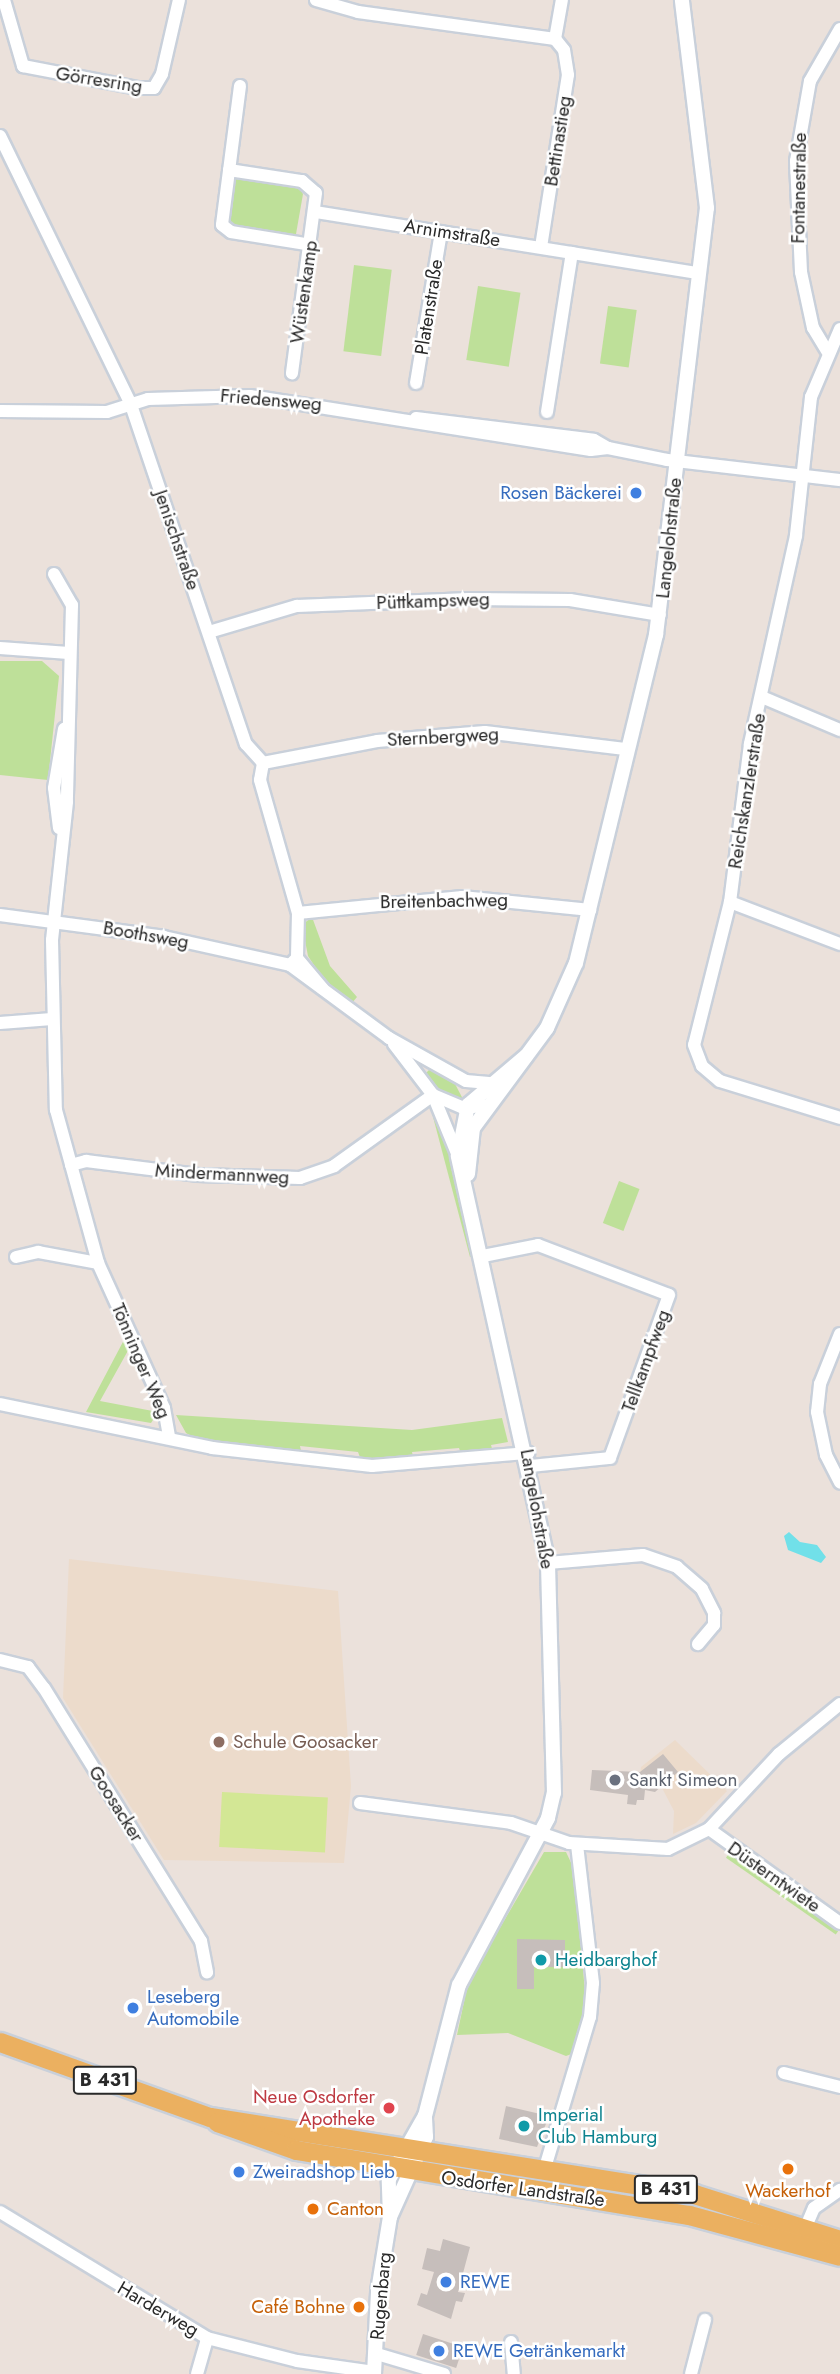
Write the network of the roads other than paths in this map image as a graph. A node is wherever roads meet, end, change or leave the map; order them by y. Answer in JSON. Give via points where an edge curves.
{"nodes":[{"id":1,"x":4,"y":0,"type":"edge"},
{"id":2,"x":179,"y":0,"type":"edge"},
{"id":3,"x":316,"y":0,"type":"edge"},
{"id":4,"x":562,"y":0,"type":"edge"},
{"id":5,"x":682,"y":0,"type":"edge"},
{"id":6,"x":840,"y":29,"type":"edge"},
{"id":7,"x":555,"y":39,"type":"junction"},
{"id":8,"x":240,"y":86,"type":"dead end"},
{"id":9,"x":0,"y":136,"type":"edge"},
{"id":10,"x":229,"y":170,"type":"junction"},
{"id":11,"x":316,"y":212,"type":"junction"},
{"id":12,"x":441,"y":232,"type":"junction"},
{"id":13,"x":311,"y":245,"type":"junction"},
{"id":14,"x":541,"y":247,"type":"junction"},
{"id":15,"x":572,"y":253,"type":"junction"},
{"id":16,"x":698,"y":273,"type":"junction"},
{"id":17,"x":840,"y":329,"type":"edge"},
{"id":18,"x":827,"y":351,"type":"junction"},
{"id":19,"x":292,"y":373,"type":"dead end"},
{"id":20,"x":416,"y":383,"type":"dead end"},
{"id":21,"x":131,"y":405,"type":"junction"},
{"id":22,"x":0,"y":411,"type":"edge"},
{"id":23,"x":547,"y":412,"type":"dead end"},
{"id":24,"x":677,"y":461,"type":"junction"},
{"id":25,"x":804,"y":475,"type":"junction"},
{"id":26,"x":840,"y":480,"type":"edge"},
{"id":27,"x":54,"y":574,"type":"dead end"},
{"id":28,"x":660,"y":615,"type":"junction"},
{"id":29,"x":209,"y":632,"type":"junction"},
{"id":30,"x":0,"y":648,"type":"edge"},
{"id":31,"x":69,"y":653,"type":"junction"},
{"id":32,"x":762,"y":697,"type":"junction"},
{"id":33,"x":840,"y":730,"type":"edge"},
{"id":34,"x":625,"y":749,"type":"junction"},
{"id":35,"x":263,"y":763,"type":"junction"},
{"id":36,"x":730,"y":902,"type":"junction"},
{"id":37,"x":590,"y":910,"type":"junction"},
{"id":38,"x":298,"y":913,"type":"junction"},
{"id":39,"x":0,"y":915,"type":"edge"},
{"id":40,"x":55,"y":921,"type":"junction"},
{"id":41,"x":840,"y":944,"type":"edge"},
{"id":42,"x":294,"y":962,"type":"junction"},
{"id":43,"x":52,"y":1019,"type":"junction"},
{"id":44,"x":0,"y":1023,"type":"edge"},
{"id":45,"x":389,"y":1038,"type":"junction"},
{"id":46,"x":526,"y":1056,"type":"junction"},
{"id":47,"x":460,"y":1079,"type":"junction"},
{"id":48,"x":489,"y":1083,"type":"junction"},
{"id":49,"x":433,"y":1095,"type":"junction"},
{"id":50,"x":490,"y":1105,"type":"junction"},
{"id":51,"x":470,"y":1106,"type":"junction"},
{"id":52,"x":840,"y":1118,"type":"edge"},
{"id":53,"x":473,"y":1128,"type":"junction"},
{"id":54,"x":458,"y":1156,"type":"junction"},
{"id":55,"x":71,"y":1165,"type":"junction"},
{"id":56,"x":468,"y":1188,"type":"junction"},
{"id":57,"x":483,"y":1256,"type":"junction"},
{"id":58,"x":16,"y":1257,"type":"dead end"},
{"id":59,"x":98,"y":1263,"type":"junction"},
{"id":60,"x":840,"y":1334,"type":"edge"},
{"id":61,"x":0,"y":1404,"type":"edge"},
{"id":62,"x":169,"y":1436,"type":"junction"},
{"id":63,"x":529,"y":1459,"type":"junction"},
{"id":64,"x":840,"y":1483,"type":"edge"},
{"id":65,"x":548,"y":1563,"type":"junction"},
{"id":66,"x":698,"y":1644,"type":"dead end"},
{"id":67,"x":0,"y":1660,"type":"edge"},
{"id":68,"x":840,"y":1704,"type":"edge"},
{"id":69,"x":360,"y":1803,"type":"dead end"},
{"id":70,"x":709,"y":1829,"type":"junction"},
{"id":71,"x":540,"y":1833,"type":"junction"},
{"id":72,"x":578,"y":1843,"type":"junction"},
{"id":73,"x":840,"y":1923,"type":"edge"},
{"id":74,"x":207,"y":1972,"type":"dead end"},
{"id":75,"x":0,"y":2042,"type":"edge"},
{"id":76,"x":784,"y":2073,"type":"dead end"},
{"id":77,"x":840,"y":2087,"type":"edge"},
{"id":78,"x":209,"y":2117,"type":"junction"},
{"id":79,"x":411,"y":2151,"type":"junction"},
{"id":80,"x":403,"y":2171,"type":"junction"},
{"id":81,"x":544,"y":2171,"type":"junction"},
{"id":82,"x":840,"y":2190,"type":"edge"},
{"id":83,"x":0,"y":2212,"type":"edge"},
{"id":84,"x":803,"y":2235,"type":"junction"},
{"id":85,"x":840,"y":2240,"type":"edge"},
{"id":86,"x":840,"y":2256,"type":"edge"},
{"id":87,"x":705,"y":2320,"type":"dead end"},
{"id":88,"x":207,"y":2338,"type":"junction"},
{"id":89,"x":511,"y":2342,"type":"dead end"},
{"id":90,"x":377,"y":2354,"type":"junction"},
{"id":91,"x":374,"y":2373,"type":"edge"},
{"id":92,"x":197,"y":2374,"type":"edge"},
{"id":93,"x":444,"y":2374,"type":"edge"},
{"id":94,"x":514,"y":2374,"type":"edge"},
{"id":95,"x":691,"y":2374,"type":"edge"}],
"edges":[{"from":1,"to":2,"type":"street","name":"Görresring","via":[[23,66],[137,89],[153,88],[162,74]]},
{"from":3,"to":7,"type":"street","via":[[445,26]]},
{"from":4,"to":7,"type":"street"},
{"from":5,"to":16,"type":"street","name":"Langelohstraße","via":[[707,192]]},
{"from":6,"to":18,"type":"street","name":"Fontanestraße","via":[[808,89],[796,161],[801,272],[813,328]]},
{"from":7,"to":14,"type":"street","name":"Bettinastieg","via":[[564,50],[568,75]]},
{"from":8,"to":10,"type":"street"},
{"from":9,"to":21,"type":"street","name":"Jenischstraße"},
{"from":10,"to":11,"type":"street","via":[[302,181],[316,192]]},
{"from":10,"to":13,"type":"street","via":[[221,220],[226,230]]},
{"from":11,"to":12,"type":"street","name":"Arnimstraße"},
{"from":11,"to":13,"type":"street","name":"Wüstenkamp"},
{"from":12,"to":14,"type":"street","name":"Arnimstraße"},
{"from":12,"to":20,"type":"street","name":"Platenstraße"},
{"from":13,"to":19,"type":"street","name":"Wüstenkamp"},
{"from":14,"to":15,"type":"street","name":"Arnimstraße"},
{"from":15,"to":16,"type":"street","name":"Arnimstraße"},
{"from":15,"to":23,"type":"street"},
{"from":16,"to":24,"type":"street","name":"Langelohstraße"},
{"from":17,"to":18,"type":"street","name":"Reichskanzlerstraße"},
{"from":18,"to":25,"type":"street","name":"Reichskanzlerstraße","via":[[811,397]]},
{"from":21,"to":22,"type":"street","name":"Friedensweg","via":[[107,412]]},
{"from":21,"to":24,"type":"street","name":"Friedensweg","via":[[166,397],[250,396],[569,436]]},
{"from":21,"to":29,"type":"street","name":"Jenischstraße"},
{"from":24,"to":25,"type":"street","name":"Friedensweg"},
{"from":24,"to":28,"type":"street","name":"Langelohstraße"},
{"from":25,"to":26,"type":"street","name":"Friedensweg"},
{"from":25,"to":32,"type":"street","name":"Reichskanzlerstraße"},
{"from":27,"to":31,"type":"street","name":"Tönninger Weg","via":[[70,594]]},
{"from":28,"to":29,"type":"street","name":"Püttkampsweg","via":[[570,600],[469,599],[297,606]]},
{"from":28,"to":34,"type":"street","name":"Langelohstraße"},
{"from":29,"to":35,"type":"street","name":"Jenischstraße","via":[[246,744]]},
{"from":30,"to":31,"type":"street"},
{"from":31,"to":40,"type":"street","name":"Tönninger Weg"},
{"from":32,"to":33,"type":"street"},
{"from":32,"to":36,"type":"street","name":"Reichskanzlerstraße","via":[[748,761]]},
{"from":34,"to":35,"type":"street","name":"Sternbergweg","via":[[485,732],[377,741]]},
{"from":34,"to":37,"type":"street","name":"Langelohstraße"},
{"from":35,"to":38,"type":"street","via":[[260,780]]},
{"from":36,"to":41,"type":"street"},
{"from":36,"to":52,"type":"street","name":"Reichskanzlerstraße","via":[[695,1035],[696,1056],[720,1081]]},
{"from":37,"to":38,"type":"street","name":"Breitenbachweg","via":[[482,897],[430,898]]},
{"from":37,"to":46,"type":"street","name":"Langelohstraße","via":[[562,998]]},
{"from":38,"to":42,"type":"street"},
{"from":39,"to":40,"type":"street","name":"Boothsweg"},
{"from":40,"to":42,"type":"street","name":"Boothsweg"},
{"from":40,"to":43,"type":"street","name":"Tönninger Weg"},
{"from":42,"to":45,"type":"street","via":[[323,990]]},
{"from":43,"to":44,"type":"street"},
{"from":43,"to":55,"type":"street","name":"Tönninger Weg","via":[[56,1110]]},
{"from":45,"to":47,"type":"street"},
{"from":45,"to":49,"type":"street"},
{"from":46,"to":48,"type":"street","name":"Langelohstraße"},
{"from":46,"to":50,"type":"street","name":"Langelohstraße"},
{"from":47,"to":48,"type":"street"},
{"from":47,"to":51,"type":"street"},
{"from":48,"to":51,"type":"street","name":"Langelohstraße"},
{"from":49,"to":51,"type":"street"},
{"from":49,"to":54,"type":"street"},
{"from":49,"to":55,"type":"street","name":"Mindermannweg","via":[[334,1166],[300,1178],[198,1175],[86,1161]]},
{"from":50,"to":51,"type":"street"},
{"from":50,"to":53,"type":"street","name":"Langelohstraße"},
{"from":51,"to":53,"type":"street"},
{"from":51,"to":54,"type":"street","name":"Langelohstraße"},
{"from":53,"to":56,"type":"street","name":"Langelohstraße"},
{"from":54,"to":56,"type":"street","name":"Langelohstraße"},
{"from":55,"to":59,"type":"street","name":"Tönninger Weg"},
{"from":56,"to":57,"type":"street","name":"Langelohstraße"},
{"from":57,"to":63,"type":"street","name":"Langelohstraße"},
{"from":57,"to":63,"type":"street","name":"Tellkampfweg","via":[[538,1245],[669,1294],[610,1458]]},
{"from":58,"to":59,"type":"street","via":[[38,1252]]},
{"from":59,"to":62,"type":"street","name":"Tönninger Weg","via":[[164,1408]]},
{"from":60,"to":64,"type":"street","via":[[820,1384],[817,1412],[826,1455]]},
{"from":61,"to":62,"type":"street"},
{"from":62,"to":63,"type":"street","name":"Tönninger Weg","via":[[212,1448],[372,1465]]},
{"from":63,"to":65,"type":"street","name":"Langelohstraße"},
{"from":65,"to":66,"type":"street","via":[[643,1555],[677,1567],[702,1590],[714,1613],[714,1625]]},
{"from":65,"to":71,"type":"street","name":"Langelohstraße","via":[[554,1793]]},
{"from":67,"to":74,"type":"street","name":"Goosacker","via":[[28,1667],[44,1688],[201,1941]]},
{"from":68,"to":70,"type":"street","via":[[779,1754]]},
{"from":69,"to":71,"type":"street","via":[[476,1816]]},
{"from":70,"to":72,"type":"street","via":[[668,1849]]},
{"from":70,"to":73,"type":"street","name":"Düsterntwiete"},
{"from":71,"to":72,"type":"street"},
{"from":71,"to":79,"type":"street","name":"Langelohstraße","via":[[459,1985],[425,2116]]},
{"from":72,"to":81,"type":"street","via":[[593,1983],[590,2017]]},
{"from":75,"to":78,"type":"main road","name":"Osdorfer Landstraße","number":"B 431"},
{"from":76,"to":77,"type":"street"},
{"from":78,"to":79,"type":"main road","name":"Osdorfer Landstraße","number":"B 431"},
{"from":78,"to":80,"type":"main road","name":"Osdorfer Landstraße","number":"B 431","via":[[229,2130],[274,2145]]},
{"from":79,"to":80,"type":"street","name":"Langelohstraße"},
{"from":79,"to":81,"type":"main road","name":"Osdorfer Landstraße","number":"B 431"},
{"from":80,"to":84,"type":"main road","name":"Osdorfer Landstraße","number":"B 431"},
{"from":80,"to":90,"type":"street","name":"Rugenbarg","via":[[378,2291]]},
{"from":81,"to":84,"type":"main road","name":"Osdorfer Landstraße","number":"B 431","via":[[694,2194]]},
{"from":82,"to":84,"type":"street","via":[[814,2208]]},
{"from":83,"to":88,"type":"street","name":"Harderweg"},
{"from":84,"to":85,"type":"main road","name":"Osdorfer Landstraße","number":"B 431"},
{"from":84,"to":86,"type":"main road","name":"Osdorfer Landstraße","number":"B 431"},
{"from":87,"to":95,"type":"street"},
{"from":88,"to":91,"type":"street","name":"Harderweg","via":[[298,2361]]},
{"from":88,"to":92,"type":"street"},
{"from":89,"to":94,"type":"street"},
{"from":90,"to":91,"type":"street","name":"Rugenbarg"},
{"from":90,"to":93,"type":"street"}]}
